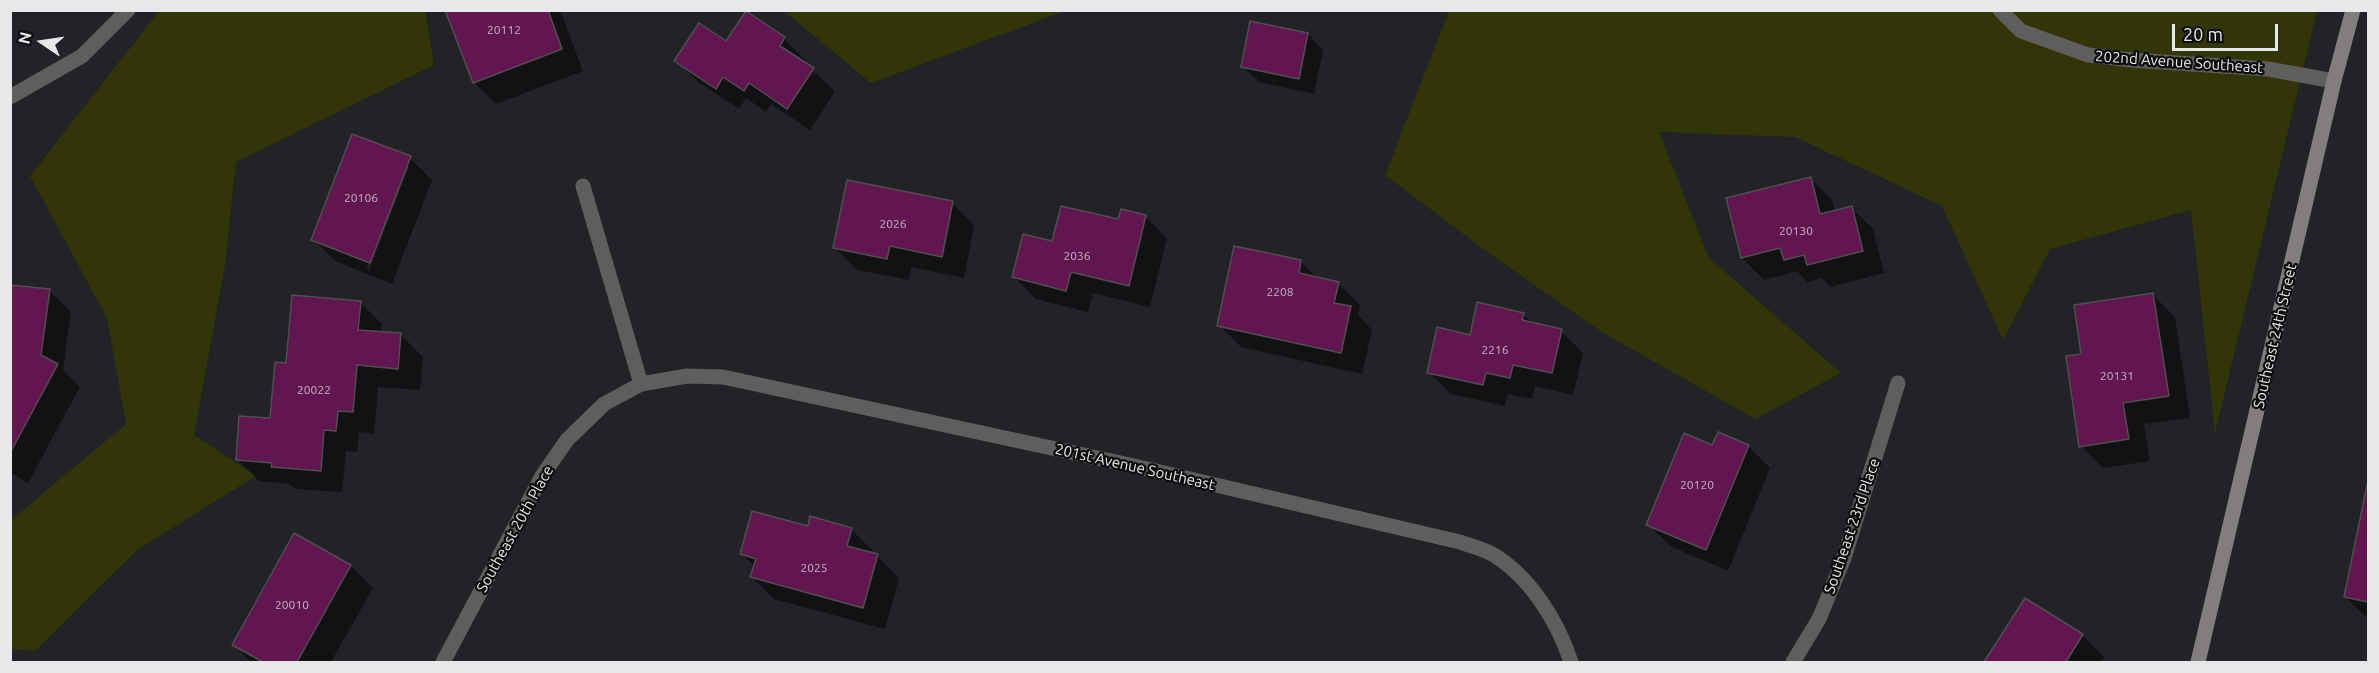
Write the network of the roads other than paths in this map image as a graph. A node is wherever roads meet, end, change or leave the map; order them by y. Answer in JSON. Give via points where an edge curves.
{"nodes":[{"id":1,"x":128,"y":10,"type":"edge"},
{"id":2,"x":2000,"y":10,"type":"edge"},
{"id":3,"x":2353,"y":10,"type":"edge"},
{"id":4,"x":2334,"y":81,"type":"junction"},
{"id":5,"x":10,"y":97,"type":"edge"},
{"id":6,"x":583,"y":186,"type":"dead end"},
{"id":7,"x":1898,"y":383,"type":"dead end"},
{"id":8,"x":641,"y":384,"type":"junction"},
{"id":9,"x":443,"y":663,"type":"edge"},
{"id":10,"x":1571,"y":663,"type":"edge"},
{"id":11,"x":1792,"y":663,"type":"edge"},
{"id":12,"x":2198,"y":663,"type":"edge"}],
"edges":[{"from":1,"to":5,"type":"street","via":[[82,56]]},
{"from":2,"to":4,"type":"street","name":"202nd Avenue Southeast","via":[[2021,31],[2088,55],[2268,69]]},
{"from":3,"to":4,"type":"street","name":"Southeast 24th Street"},
{"from":4,"to":12,"type":"street","name":"Southeast 24th Street"},
{"from":6,"to":8,"type":"street"},
{"from":7,"to":11,"type":"street","name":"Southeast 23rd Place","via":[[1844,558],[1819,619]]},
{"from":8,"to":9,"type":"street","name":"Southeast 20th Place","via":[[604,405],[567,440],[542,476]]},
{"from":8,"to":10,"type":"street","name":"201st Avenue Southeast","via":[[687,376],[723,377],[1130,465],[1460,542],[1493,555],[1523,578],[1549,614]]}]}
